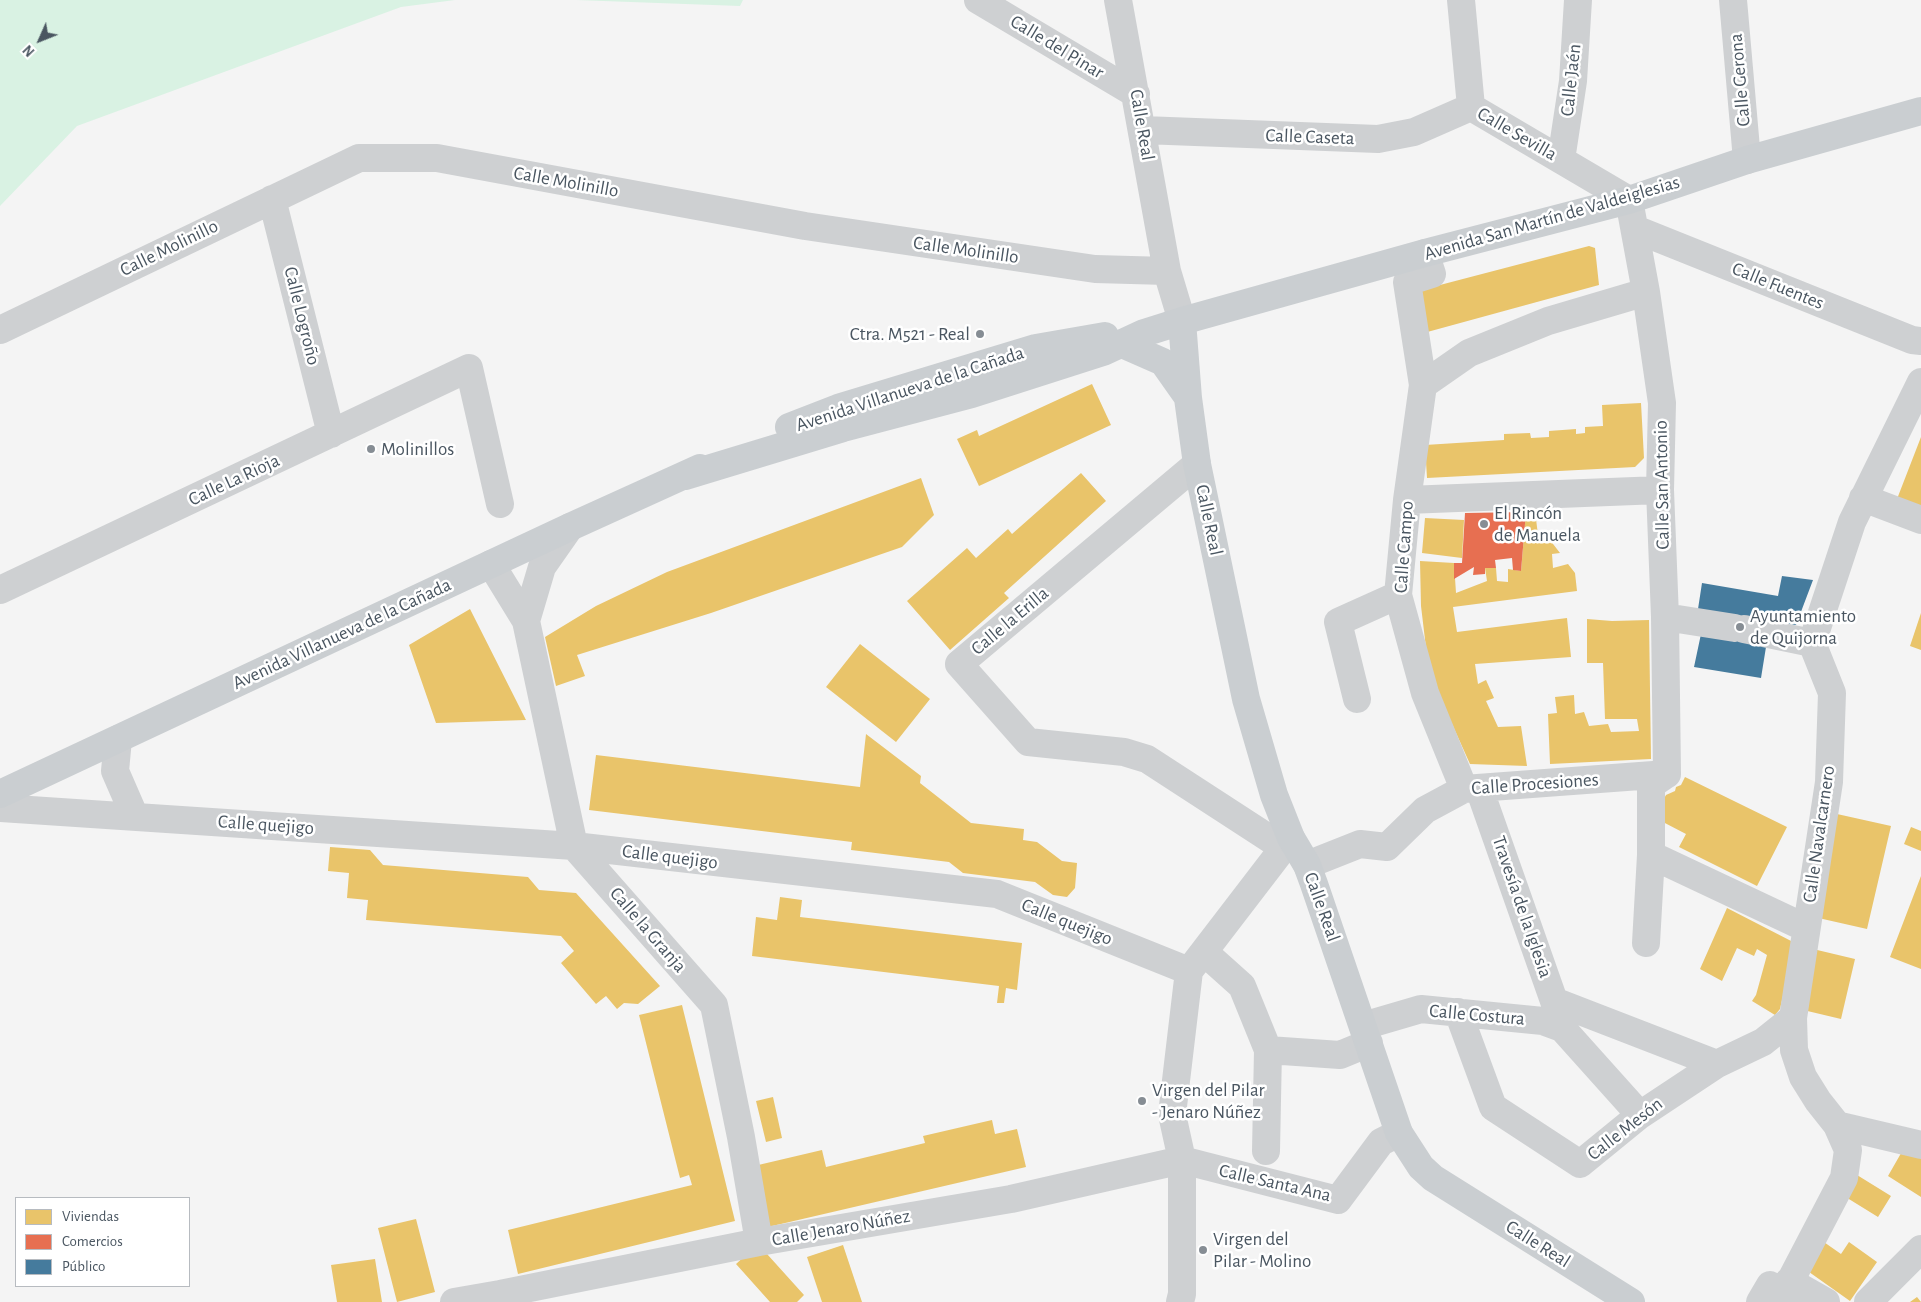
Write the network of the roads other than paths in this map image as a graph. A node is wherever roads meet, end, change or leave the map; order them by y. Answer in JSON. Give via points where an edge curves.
{"nodes":[{"id":1,"x":978,"y":0,"type":"edge"},
{"id":2,"x":1118,"y":0,"type":"edge"},
{"id":3,"x":1462,"y":0,"type":"edge"},
{"id":4,"x":1578,"y":0,"type":"edge"},
{"id":5,"x":1733,"y":0,"type":"edge"},
{"id":6,"x":1136,"y":94,"type":"junction"},
{"id":7,"x":1471,"y":107,"type":"junction"},
{"id":8,"x":1921,"y":111,"type":"edge"},
{"id":9,"x":1143,"y":130,"type":"junction"},
{"id":10,"x":1561,"y":160,"type":"junction"},
{"id":11,"x":1747,"y":160,"type":"junction"},
{"id":12,"x":272,"y":199,"type":"junction"},
{"id":13,"x":1629,"y":200,"type":"junction"},
{"id":14,"x":1635,"y":229,"type":"junction"},
{"id":15,"x":1425,"y":253,"type":"junction"},
{"id":16,"x":1167,"y":271,"type":"junction"},
{"id":17,"x":1646,"y":292,"type":"junction"},
{"id":18,"x":1182,"y":321,"type":"junction"},
{"id":19,"x":0,"y":330,"type":"edge"},
{"id":20,"x":1133,"y":338,"type":"junction"},
{"id":21,"x":1921,"y":341,"type":"edge"},
{"id":22,"x":1921,"y":382,"type":"edge"},
{"id":23,"x":1423,"y":385,"type":"junction"},
{"id":24,"x":1188,"y":398,"type":"junction"},
{"id":25,"x":331,"y":434,"type":"junction"},
{"id":26,"x":1197,"y":464,"type":"junction"},
{"id":27,"x":1660,"y":490,"type":"junction"},
{"id":28,"x":1863,"y":498,"type":"junction"},
{"id":29,"x":1407,"y":500,"type":"junction"},
{"id":30,"x":500,"y":504,"type":"dead end"},
{"id":31,"x":1921,"y":520,"type":"edge"},
{"id":32,"x":570,"y":526,"type":"junction"},
{"id":33,"x":491,"y":564,"type":"junction"},
{"id":34,"x":0,"y":590,"type":"edge"},
{"id":35,"x":1398,"y":595,"type":"junction"},
{"id":36,"x":1665,"y":617,"type":"junction"},
{"id":37,"x":526,"y":622,"type":"junction"},
{"id":38,"x":1812,"y":643,"type":"junction"},
{"id":39,"x":1358,"y":699,"type":"dead end"},
{"id":40,"x":118,"y":739,"type":"junction"},
{"id":41,"x":1667,"y":774,"type":"junction"},
{"id":42,"x":1471,"y":788,"type":"junction"},
{"id":43,"x":0,"y":794,"type":"edge"},
{"id":44,"x":0,"y":808,"type":"edge"},
{"id":45,"x":135,"y":817,"type":"junction"},
{"id":46,"x":1287,"y":843,"type":"junction"},
{"id":47,"x":574,"y":846,"type":"junction"},
{"id":48,"x":1652,"y":855,"type":"junction"},
{"id":49,"x":1307,"y":866,"type":"junction"},
{"id":50,"x":1806,"y":928,"type":"junction"},
{"id":51,"x":1646,"y":943,"type":"dead end"},
{"id":52,"x":1196,"y":961,"type":"junction"},
{"id":53,"x":1554,"y":1001,"type":"junction"},
{"id":54,"x":1458,"y":1012,"type":"junction"},
{"id":55,"x":1793,"y":1018,"type":"junction"},
{"id":56,"x":1562,"y":1028,"type":"junction"},
{"id":57,"x":1366,"y":1034,"type":"junction"},
{"id":58,"x":1268,"y":1050,"type":"junction"},
{"id":59,"x":1717,"y":1064,"type":"junction"},
{"id":60,"x":1640,"y":1115,"type":"junction"},
{"id":61,"x":1838,"y":1125,"type":"junction"},
{"id":62,"x":1399,"y":1133,"type":"junction"},
{"id":63,"x":1921,"y":1145,"type":"edge"},
{"id":64,"x":1266,"y":1151,"type":"dead end"},
{"id":65,"x":1182,"y":1160,"type":"junction"},
{"id":66,"x":759,"y":1242,"type":"junction"},
{"id":67,"x":1921,"y":1249,"type":"edge"},
{"id":68,"x":1783,"y":1294,"type":"edge"},
{"id":69,"x":497,"y":1298,"type":"edge"},
{"id":70,"x":454,"y":1302,"type":"edge"},
{"id":71,"x":1180,"y":1302,"type":"edge"},
{"id":72,"x":1631,"y":1302,"type":"edge"},
{"id":73,"x":1826,"y":1302,"type":"edge"},
{"id":74,"x":1868,"y":1302,"type":"edge"}],
"edges":[{"from":1,"to":6,"type":"street","name":"Calle del Pinar"},
{"from":2,"to":6,"type":"street","name":"Calle Real"},
{"from":3,"to":7,"type":"street","name":"Calle Sevilla"},
{"from":4,"to":10,"type":"street","name":"Calle Jaén","via":[[1573,80]]},
{"from":5,"to":11,"type":"street","name":"Calle Gerona"},
{"from":6,"to":9,"type":"street","name":"Calle Real"},
{"from":7,"to":9,"type":"street","name":"Calle Caseta","via":[[1414,132],[1378,139]]},
{"from":7,"to":10,"type":"street","name":"Calle Sevilla"},
{"from":8,"to":11,"type":"main road","name":"Avenida San Martín de Valdeiglesias"},
{"from":9,"to":16,"type":"street","name":"Calle Real"},
{"from":10,"to":13,"type":"street","name":"Calle Sevilla"},
{"from":11,"to":13,"type":"main road","name":"Avenida San Martín de Valdeiglesias"},
{"from":12,"to":16,"type":"street","name":"Calle Molinillo","via":[[359,158],[438,158],[815,227],[1095,269]]},
{"from":12,"to":19,"type":"street","name":"Calle Molinillo"},
{"from":12,"to":25,"type":"street","name":"Calle Logroño"},
{"from":13,"to":14,"type":"street","name":"Calle San Antonio"},
{"from":13,"to":15,"type":"main road","name":"Avenida San Martín de Valdeiglesias"},
{"from":14,"to":17,"type":"street","name":"Calle San Antonio"},
{"from":14,"to":21,"type":"street","name":"Calle Fuentes"},
{"from":15,"to":18,"type":"main road","name":"Avenida San Martín de Valdeiglesias"},
{"from":15,"to":23,"type":"street","name":"Calle Campo","via":[[1432,274],[1407,282]]},
{"from":16,"to":18,"type":"street","name":"Calle Real"},
{"from":17,"to":23,"type":"street","via":[[1548,320],[1469,354]]},
{"from":17,"to":27,"type":"street","name":"Calle San Antonio","via":[[1662,403]]},
{"from":18,"to":20,"type":"main road","name":"Avenida Villanueva de la Cañada"},
{"from":18,"to":24,"type":"main road","name":"Calle Real"},
{"from":20,"to":24,"type":"main road","name":"Calle Real","via":[[1164,362]]},
{"from":20,"to":32,"type":"main road","name":"Avenida Villanueva de la Cañada","via":[[1103,352],[972,394],[843,428],[685,476]]},
{"from":22,"to":28,"type":"street"},
{"from":23,"to":29,"type":"street","name":"Calle Campo"},
{"from":24,"to":26,"type":"main road","name":"Calle Real"},
{"from":25,"to":30,"type":"street","name":"Calle La Rioja","via":[[469,368]]},
{"from":25,"to":34,"type":"street","name":"Calle La Rioja"},
{"from":26,"to":46,"type":"main road","name":"Calle Real","via":[[1246,700]]},
{"from":26,"to":46,"type":"street","name":"Calle la Erilla","via":[[959,664],[1028,742],[1124,752],[1147,759]]},
{"from":27,"to":29,"type":"street"},
{"from":27,"to":36,"type":"street","name":"Calle San Antonio"},
{"from":28,"to":31,"type":"street"},
{"from":28,"to":38,"type":"street"},
{"from":29,"to":35,"type":"street","name":"Calle Campo"},
{"from":32,"to":33,"type":"main road","name":"Avenida Villanueva de la Cañada"},
{"from":32,"to":37,"type":"street","name":"Calle la Granja","via":[[542,567]]},
{"from":33,"to":37,"type":"street","name":"Calle la Granja"},
{"from":33,"to":40,"type":"main road","name":"Avenida Villanueva de la Cañada"},
{"from":35,"to":39,"type":"street","via":[[1338,622]]},
{"from":35,"to":42,"type":"street","name":"Calle Campo","via":[[1426,693]]},
{"from":36,"to":38,"type":"street"},
{"from":36,"to":41,"type":"street","name":"Calle San Antonio"},
{"from":37,"to":47,"type":"street","name":"Calle la Granja"},
{"from":38,"to":50,"type":"street","name":"Calle Navalcarnero","via":[[1832,693],[1829,782]]},
{"from":40,"to":43,"type":"main road","name":"Avenida Villanueva de la Cañada"},
{"from":40,"to":45,"type":"street","via":[[115,771]]},
{"from":41,"to":42,"type":"street","name":"Calle Procesiones"},
{"from":41,"to":48,"type":"street","via":[[1651,785]]},
{"from":42,"to":49,"type":"street","name":"Calle Procesiones","via":[[1425,810],[1387,846],[1360,844]]},
{"from":42,"to":53,"type":"street","name":"Travesía de la Iglesia"},
{"from":44,"to":45,"type":"street","name":"Calle quejigo"},
{"from":45,"to":47,"type":"street","name":"Calle quejigo"},
{"from":46,"to":49,"type":"main road","name":"Calle Real"},
{"from":46,"to":52,"type":"street"},
{"from":47,"to":52,"type":"street","name":"Calle quejigo","via":[[997,894]]},
{"from":47,"to":66,"type":"street","name":"Calle la Granja","via":[[714,1005]]},
{"from":48,"to":50,"type":"street"},
{"from":48,"to":51,"type":"street"},
{"from":49,"to":57,"type":"main road","name":"Calle Real"},
{"from":50,"to":55,"type":"street","name":"Calle Navalcarnero"},
{"from":52,"to":58,"type":"street","name":"Calle quejigo","via":[[1242,986]]},
{"from":52,"to":65,"type":"street","via":[[1173,1106]]},
{"from":53,"to":56,"type":"street","name":"Travesía de la Iglesia"},
{"from":53,"to":59,"type":"street"},
{"from":54,"to":56,"type":"street","name":"Calle Costura","via":[[1543,1021]]},
{"from":54,"to":57,"type":"street","name":"Calle Costura","via":[[1421,1009]]},
{"from":54,"to":60,"type":"street","name":"Calle Mesón","via":[[1493,1107],[1580,1164]]},
{"from":55,"to":59,"type":"street","name":"Calle Mesón","via":[[1763,1042]]},
{"from":55,"to":61,"type":"street","name":"Calle Navalcarnero","via":[[1794,1050],[1803,1077]]},
{"from":56,"to":60,"type":"street"},
{"from":57,"to":58,"type":"street","name":"Calle Costura","via":[[1340,1055]]},
{"from":57,"to":62,"type":"main road","name":"Calle Real"},
{"from":58,"to":64,"type":"street"},
{"from":59,"to":60,"type":"street","name":"Calle Mesón"},
{"from":61,"to":63,"type":"street"},
{"from":61,"to":68,"type":"street","name":"Calle Navalcarnero","via":[[1848,1150],[1844,1178]]},
{"from":62,"to":65,"type":"street","name":"Calle Santa Ana","via":[[1381,1142],[1338,1200]]},
{"from":62,"to":72,"type":"main road","name":"Calle Real","via":[[1432,1178]]},
{"from":65,"to":66,"type":"street","name":"Calle Jenaro Núñez","via":[[1011,1199]]},
{"from":65,"to":71,"type":"street"},
{"from":66,"to":69,"type":"street","name":"Calle Jenaro Núñez"},
{"from":67,"to":74,"type":"street"},
{"from":68,"to":73,"type":"street"},
{"from":69,"to":70,"type":"street","name":"Calle Jenaro Núñez"}]}
